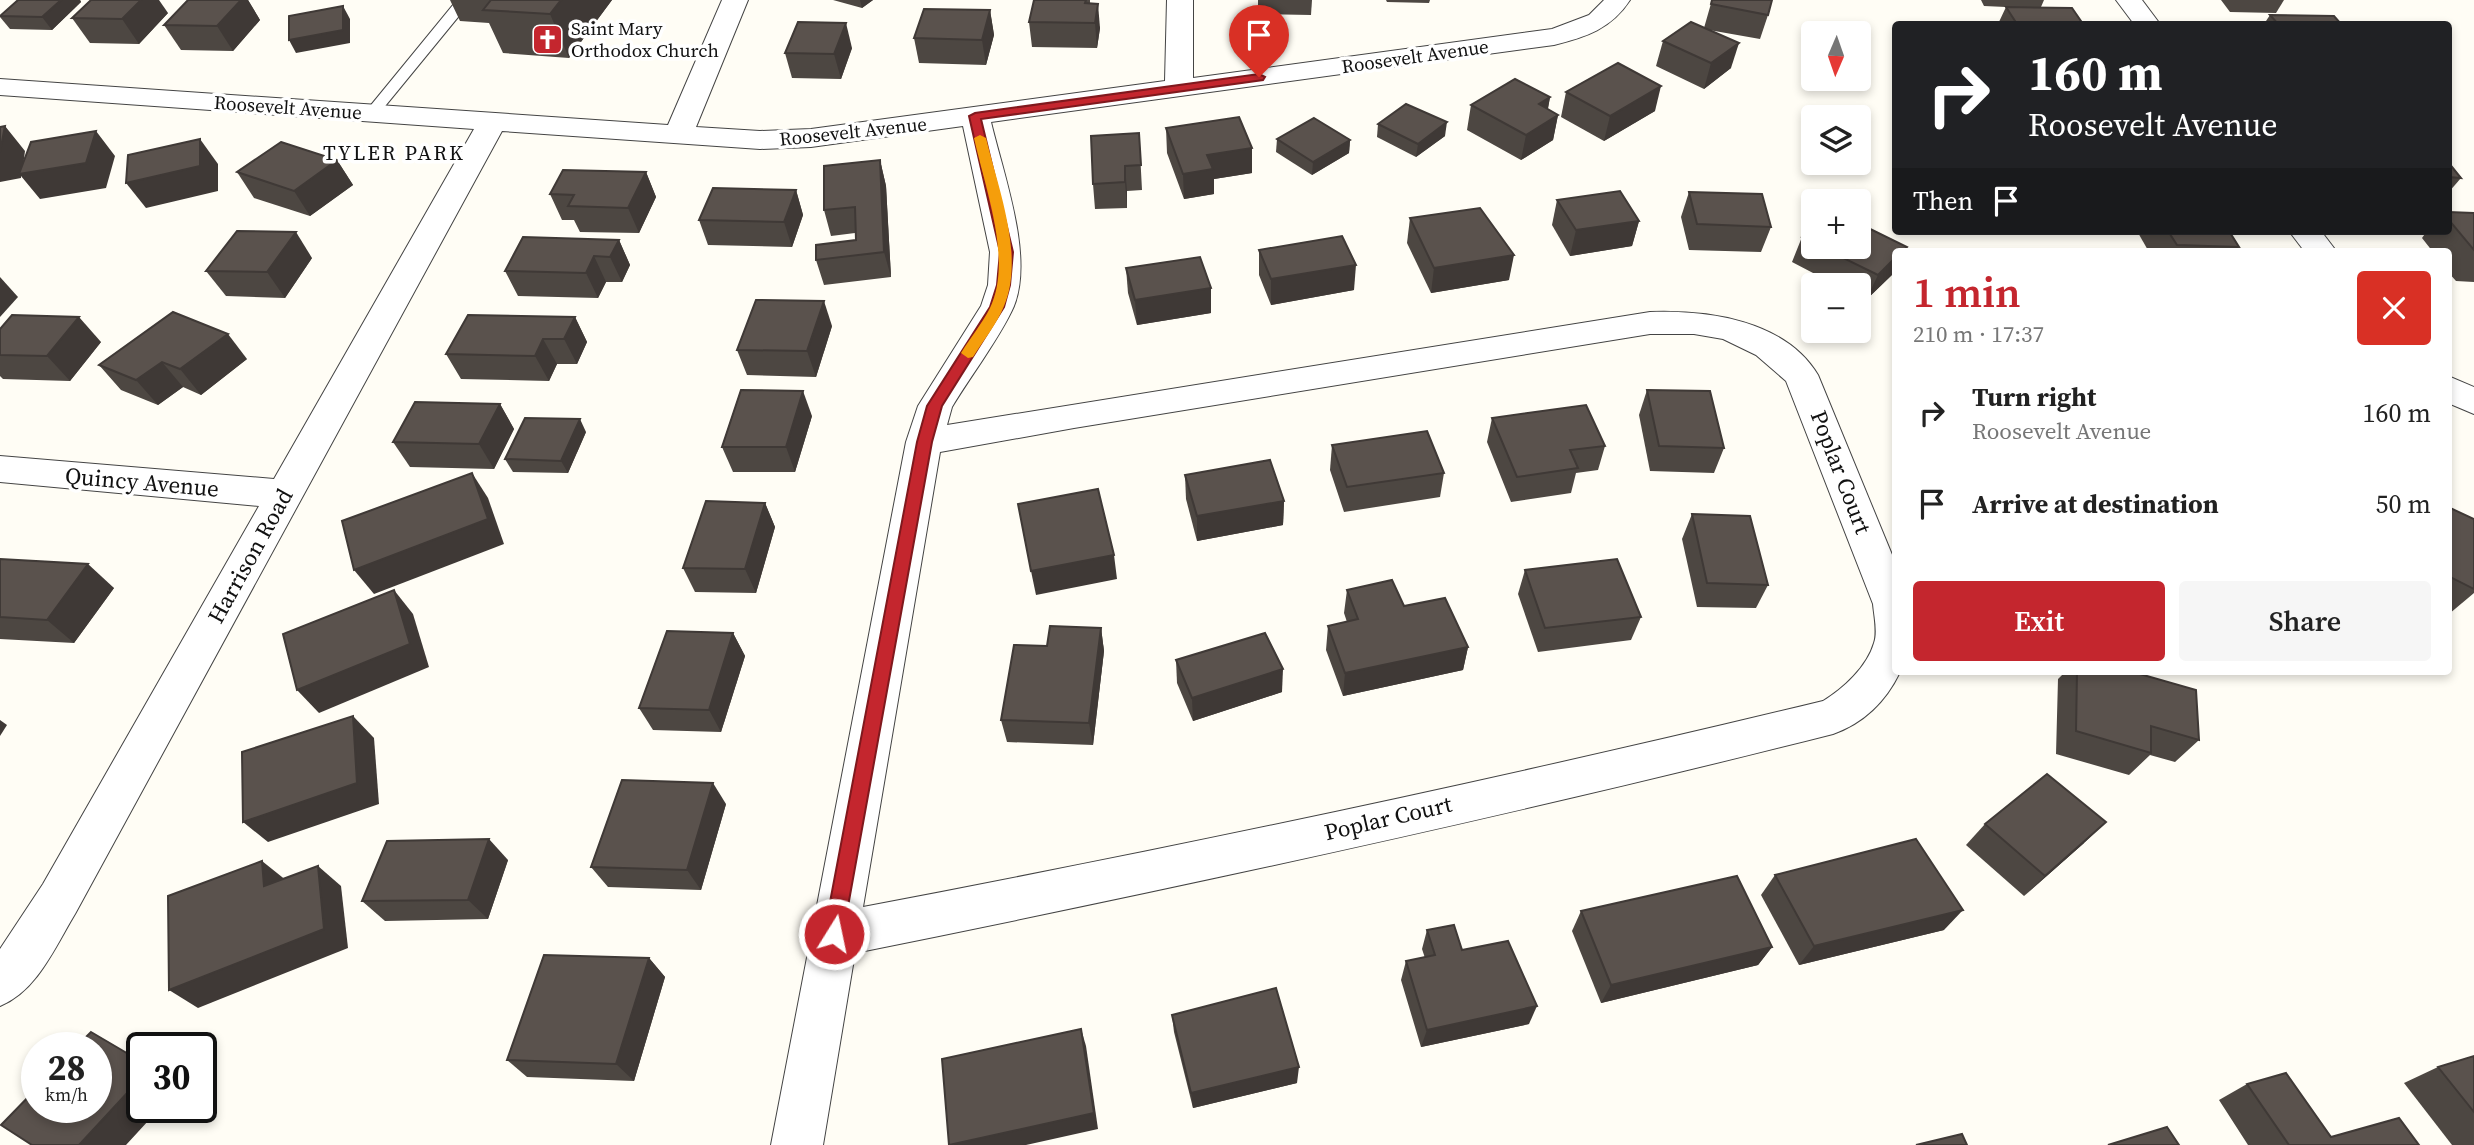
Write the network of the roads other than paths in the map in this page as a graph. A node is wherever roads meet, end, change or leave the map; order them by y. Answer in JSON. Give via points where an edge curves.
{"nodes":[{"id":1,"x":465,"y":0,"type":"edge"},
{"id":2,"x":735,"y":0,"type":"edge"},
{"id":3,"x":1180,"y":0,"type":"edge"},
{"id":4,"x":2129,"y":0,"type":"edge"},
{"id":5,"x":1614,"y":5,"type":"edge"},
{"id":6,"x":2145,"y":21,"type":"edge"},
{"id":7,"x":0,"y":87,"type":"edge"},
{"id":8,"x":1179,"y":88,"type":"junction"},
{"id":9,"x":372,"y":113,"type":"junction"},
{"id":10,"x":975,"y":116,"type":"junction"},
{"id":11,"x":492,"y":122,"type":"junction"},
{"id":12,"x":679,"y":134,"type":"junction"},
{"id":13,"x":2452,"y":390,"type":"edge"},
{"id":14,"x":2474,"y":402,"type":"edge"},
{"id":15,"x":924,"y":442,"type":"junction"},
{"id":16,"x":0,"y":470,"type":"edge"},
{"id":17,"x":285,"y":494,"type":"junction"},
{"id":18,"x":1892,"y":602,"type":"edge"},
{"id":19,"x":1892,"y":648,"type":"edge"},
{"id":20,"x":834,"y":934,"type":"junction"},
{"id":21,"x":0,"y":983,"type":"edge"},
{"id":22,"x":797,"y":1145,"type":"edge"}],
"edges":[{"from":1,"to":9,"type":"lane"},
{"from":2,"to":12,"type":"street"},
{"from":3,"to":8,"type":"street"},
{"from":4,"to":6,"type":"street"},
{"from":5,"to":8,"type":"street","name":"Roosevelt Avenue","via":[[1581,30],[1554,37]]},
{"from":7,"to":9,"type":"street","name":"Roosevelt Avenue"},
{"from":8,"to":10,"type":"street","name":"Roosevelt Avenue"},
{"from":9,"to":11,"type":"street","name":"Roosevelt Avenue"},
{"from":10,"to":12,"type":"street","name":"Roosevelt Avenue","via":[[811,138],[760,140]]},
{"from":10,"to":15,"type":"street","via":[[1006,252],[1004,285],[997,307],[935,406]]},
{"from":11,"to":12,"type":"street","name":"Roosevelt Avenue"},
{"from":11,"to":17,"type":"street","name":"Harrison Road"},
{"from":13,"to":14,"type":"street"},
{"from":15,"to":18,"type":"street","name":"Poplar Court","via":[[1650,323],[1706,323],[1762,342],[1801,375]]},
{"from":15,"to":20,"type":"street"},
{"from":16,"to":17,"type":"street","name":"Quincy Avenue"},
{"from":17,"to":21,"type":"street","name":"Harrison Road","via":[[59,899]]},
{"from":19,"to":20,"type":"street","name":"Poplar Court","via":[[1880,672],[1854,703],[1833,716],[1098,883]]},
{"from":20,"to":22,"type":"street"}]}
